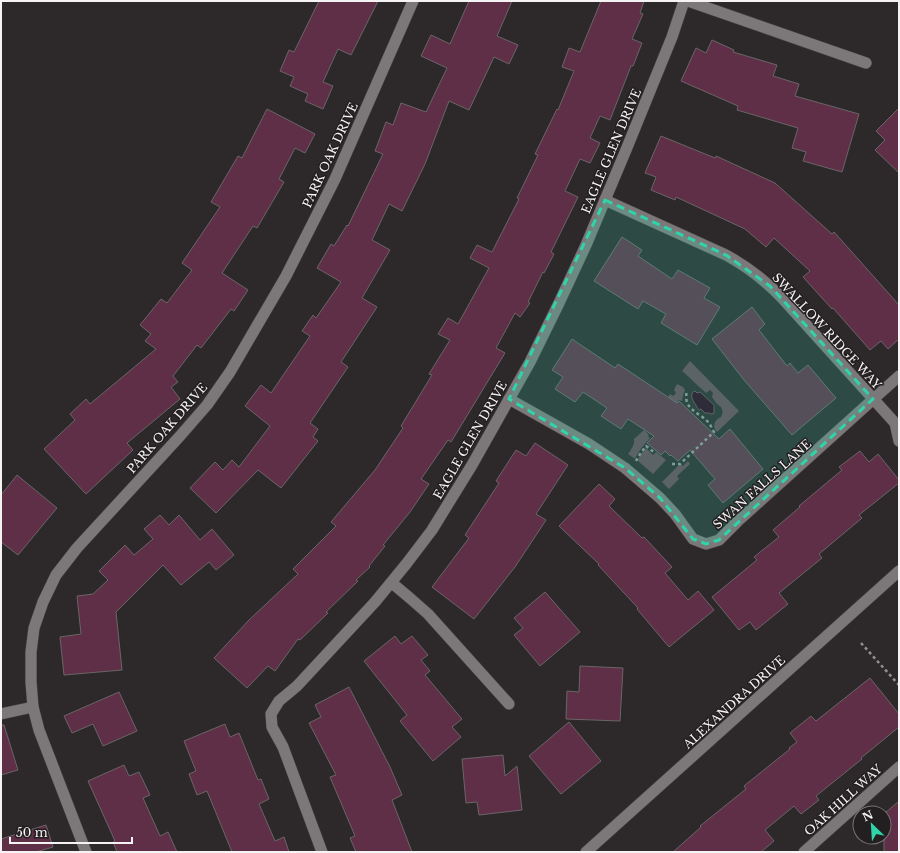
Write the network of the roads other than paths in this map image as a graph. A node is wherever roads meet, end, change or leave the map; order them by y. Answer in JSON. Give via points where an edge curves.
{"nodes":[{"id":1,"x":413,"y":1,"type":"edge"},
{"id":2,"x":684,"y":1,"type":"edge"},
{"id":3,"x":688,"y":1,"type":"edge"},
{"id":4,"x":866,"y":63,"type":"dead end"},
{"id":5,"x":605,"y":200,"type":"junction"},
{"id":6,"x":899,"y":376,"type":"edge"},
{"id":7,"x":509,"y":398,"type":"junction"},
{"id":8,"x":874,"y":400,"type":"junction"},
{"id":9,"x":897,"y":424,"type":"edge"},
{"id":10,"x":899,"y":441,"type":"edge"},
{"id":11,"x":899,"y":571,"type":"edge"},
{"id":12,"x":392,"y":582,"type":"junction"},
{"id":13,"x":509,"y":704,"type":"dead end"},
{"id":14,"x":33,"y":707,"type":"junction"},
{"id":15,"x":1,"y":714,"type":"edge"},
{"id":16,"x":899,"y":767,"type":"edge"},
{"id":17,"x":86,"y":852,"type":"edge"},
{"id":18,"x":322,"y":852,"type":"edge"},
{"id":19,"x":586,"y":852,"type":"edge"},
{"id":20,"x":804,"y":852,"type":"edge"}],
"edges":[{"from":1,"to":14,"type":"street","name":"PARK OAK DRIVE","via":[[335,179],[286,276],[230,372],[207,405],[77,548],[56,575],[34,628],[31,652]]},
{"from":2,"to":5,"type":"street","name":"EAGLE GLEN DRIVE","via":[[670,44]]},
{"from":3,"to":4,"type":"street"},
{"from":5,"to":7,"type":"street","name":"EAGLE GLEN DRIVE","via":[[559,303]]},
{"from":5,"to":8,"type":"street","name":"SWALLOW RIDGE WAY","via":[[726,255],[756,274],[783,299]]},
{"from":6,"to":8,"type":"street","name":"SWAN FALLS LANE"},
{"from":7,"to":8,"type":"street","name":"SWAN FALLS LANE","via":[[589,444],[626,469],[676,514],[693,539],[706,544],[719,540]]},
{"from":7,"to":12,"type":"street","name":"EAGLE GLEN DRIVE","via":[[453,498]]},
{"from":8,"to":9,"type":"street","name":"SWALLOW RIDGE WAY"},
{"from":9,"to":10,"type":"street","name":"SWALLOW RIDGE WAY"},
{"from":11,"to":19,"type":"street","name":"ALEXANDRA DRIVE"},
{"from":12,"to":13,"type":"street","via":[[428,614]]},
{"from":12,"to":18,"type":"street","name":"EAGLE GLEN DRIVE","via":[[297,686],[279,701],[272,714],[272,727],[283,747]]},
{"from":14,"to":15,"type":"street"},
{"from":14,"to":17,"type":"street","name":"PARK OAK DRIVE","via":[[39,730]]},
{"from":16,"to":20,"type":"street","name":"OAK HILL WAY"}]}
